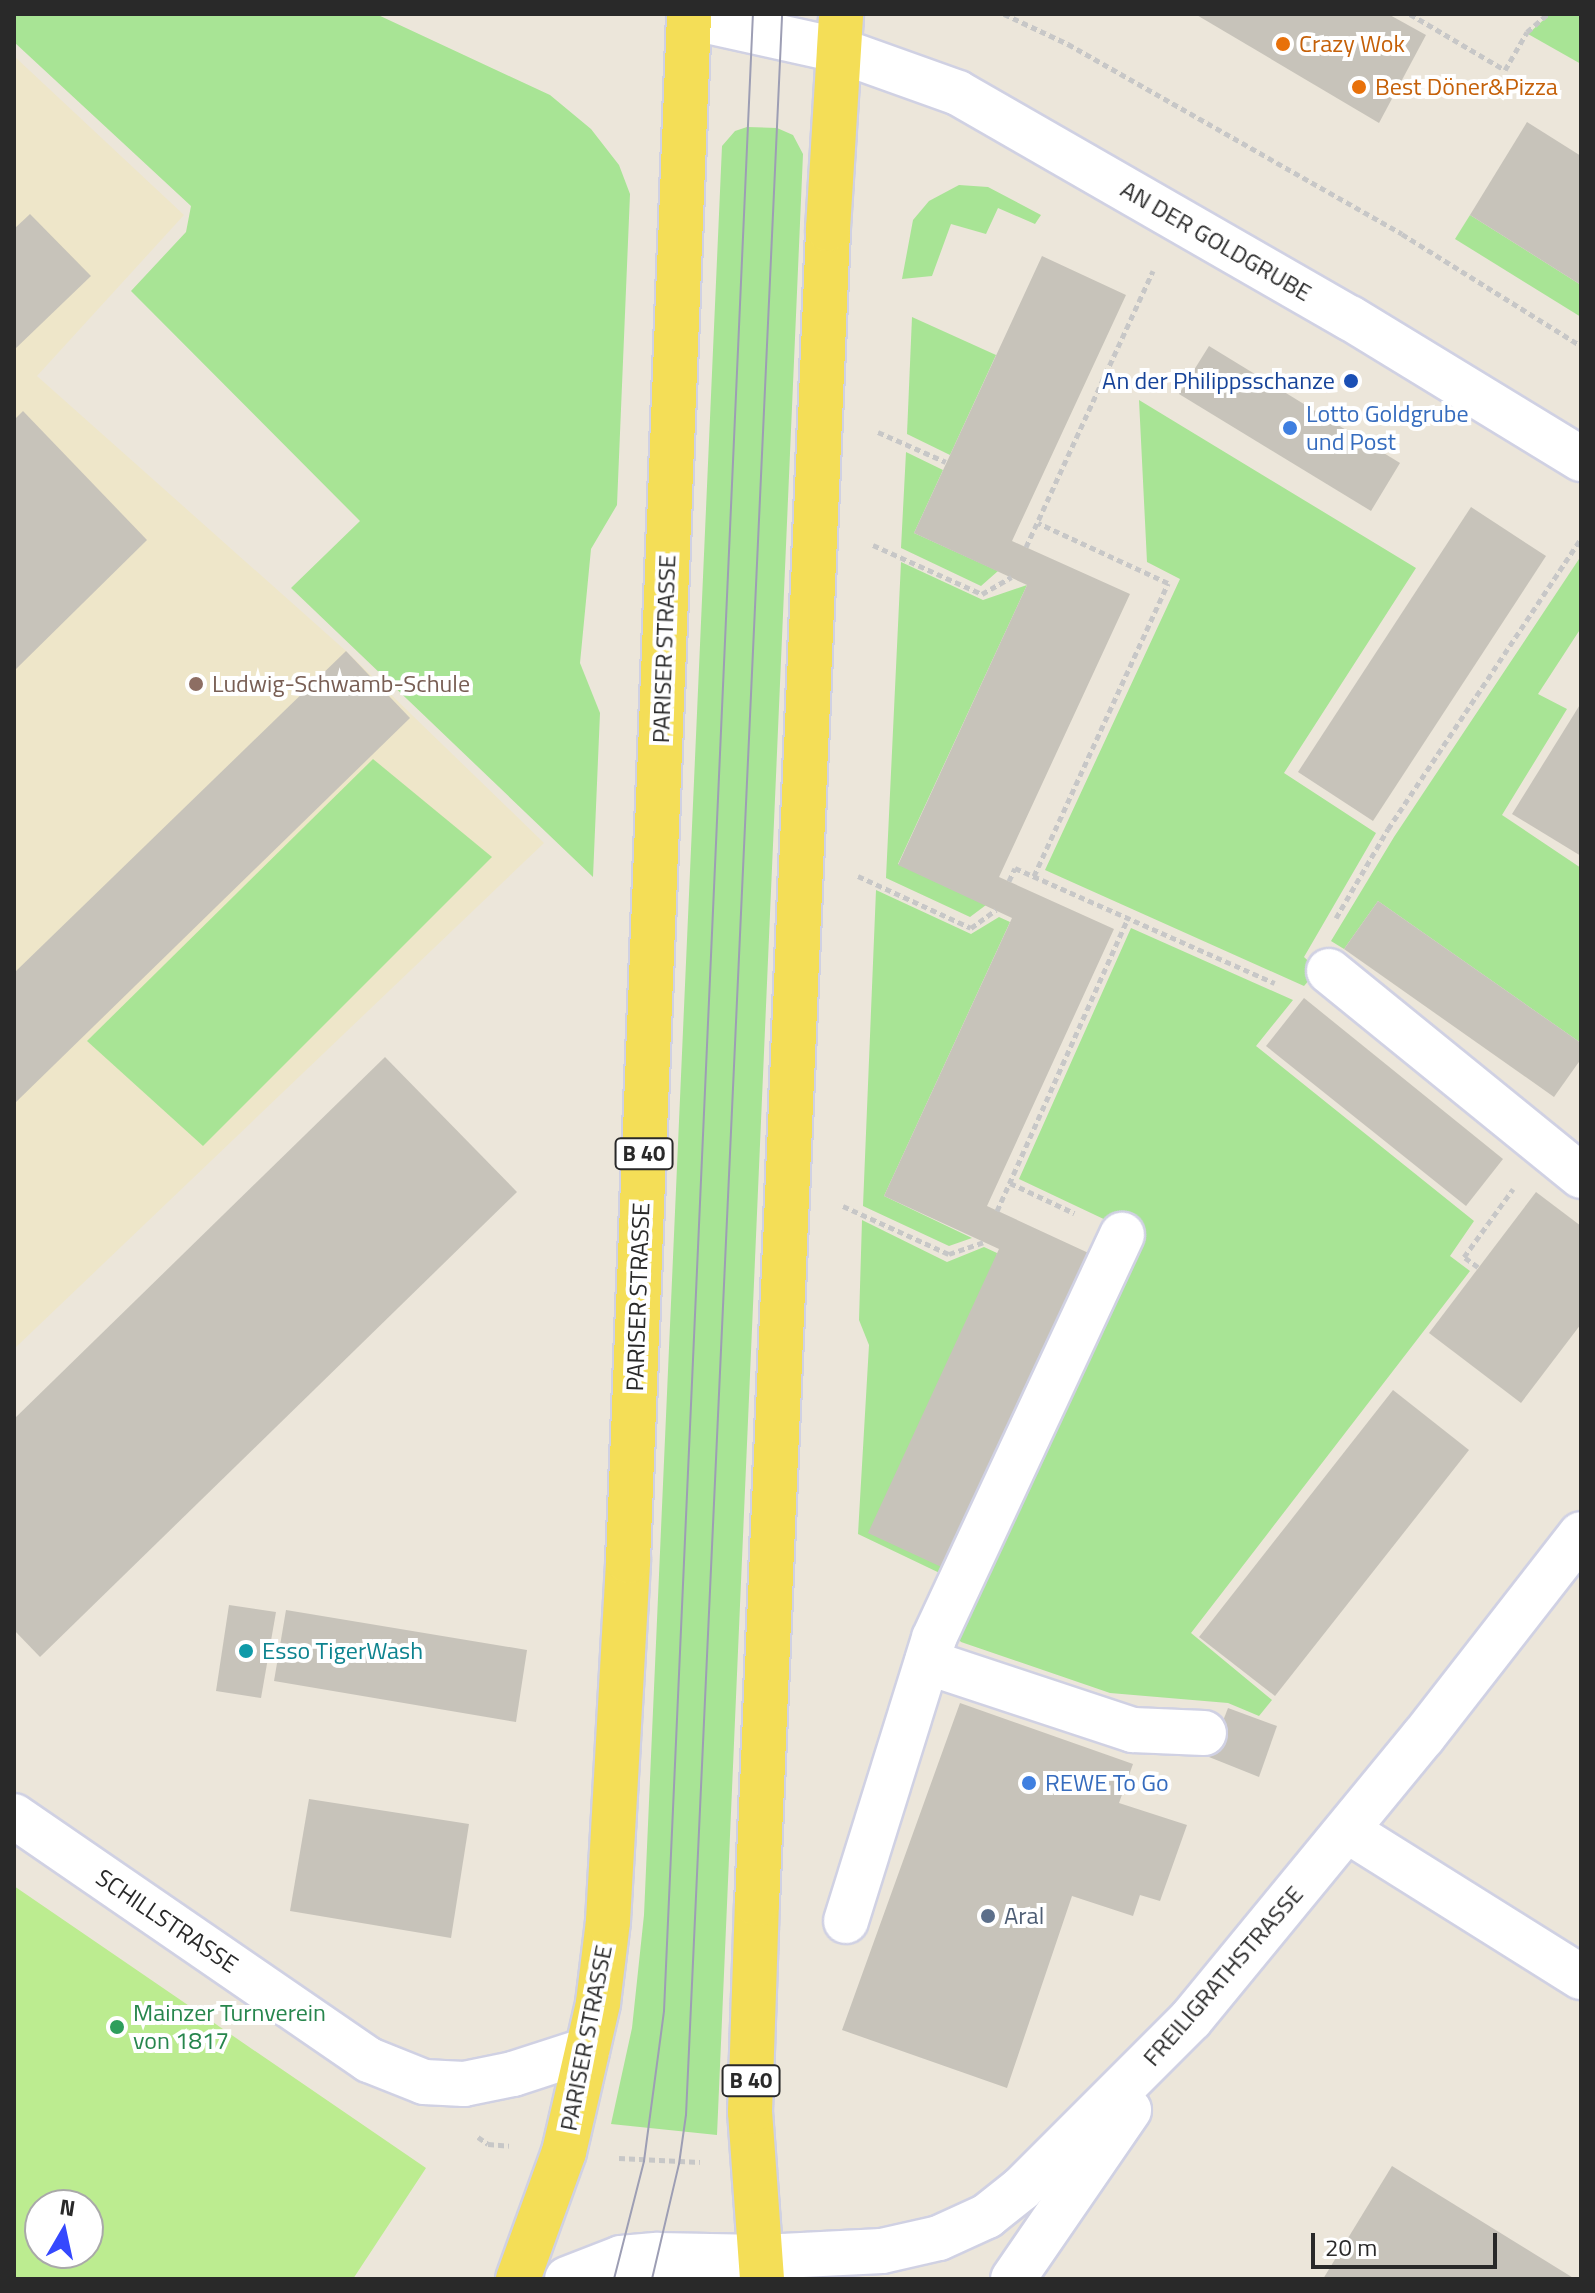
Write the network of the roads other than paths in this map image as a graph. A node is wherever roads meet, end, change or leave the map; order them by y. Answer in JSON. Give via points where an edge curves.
{"nodes":[{"id":1,"x":684,"y":15,"type":"edge"},
{"id":2,"x":839,"y":32,"type":"edge"},
{"id":3,"x":1581,"y":459,"type":"edge"},
{"id":4,"x":1329,"y":971,"type":"road end"},
{"id":5,"x":1581,"y":1176,"type":"edge"},
{"id":6,"x":1122,"y":1235,"type":"road end"},
{"id":7,"x":1581,"y":1534,"type":"edge"},
{"id":8,"x":927,"y":1662,"type":"junction"},
{"id":9,"x":1204,"y":1733,"type":"dead end"},
{"id":10,"x":14,"y":1816,"type":"edge"},
{"id":11,"x":1348,"y":1831,"type":"junction"},
{"id":12,"x":846,"y":1921,"type":"dead end"},
{"id":13,"x":1581,"y":1977,"type":"edge"},
{"id":14,"x":1191,"y":2019,"type":"junction"},
{"id":15,"x":587,"y":2050,"type":"junction"},
{"id":16,"x":762,"y":2268,"type":"edge"},
{"id":17,"x":518,"y":2279,"type":"edge"},
{"id":18,"x":567,"y":2279,"type":"edge"},
{"id":19,"x":1013,"y":2279,"type":"edge"}],
"edges":[{"from":1,"to":2,"type":"street"},
{"from":1,"to":15,"type":"main road","name":"PARISER STRASSE","number":"B 40","via":[[628,1561],[608,1921]]},
{"from":2,"to":3,"type":"street","name":"AN DER GOLDGRUBE","via":[[958,93],[1350,318]]},
{"from":2,"to":16,"type":"main road","number":"B 40","via":[[758,1872],[752,2159]]},
{"from":4,"to":5,"type":"street"},
{"from":6,"to":8,"type":"street"},
{"from":7,"to":11,"type":"street","name":"FREILIGRATHSTRASSE"},
{"from":8,"to":9,"type":"street","via":[[1133,1730]]},
{"from":8,"to":12,"type":"street"},
{"from":10,"to":15,"type":"street","name":"SCHILLSTRASSE","via":[[369,2060],[424,2082],[464,2084]]},
{"from":11,"to":13,"type":"street"},
{"from":11,"to":14,"type":"street","name":"FREILIGRATHSTRASSE"},
{"from":14,"to":16,"type":"street","name":"FREILIGRATHSTRASSE","via":[[1031,2180],[987,2216],[939,2238]]},
{"from":14,"to":19,"type":"street"},
{"from":15,"to":17,"type":"main road","name":"PARISER STRASSE","number":"B 40","via":[[564,2152]]},
{"from":16,"to":18,"type":"street","via":[[658,2255],[621,2258]]}]}
